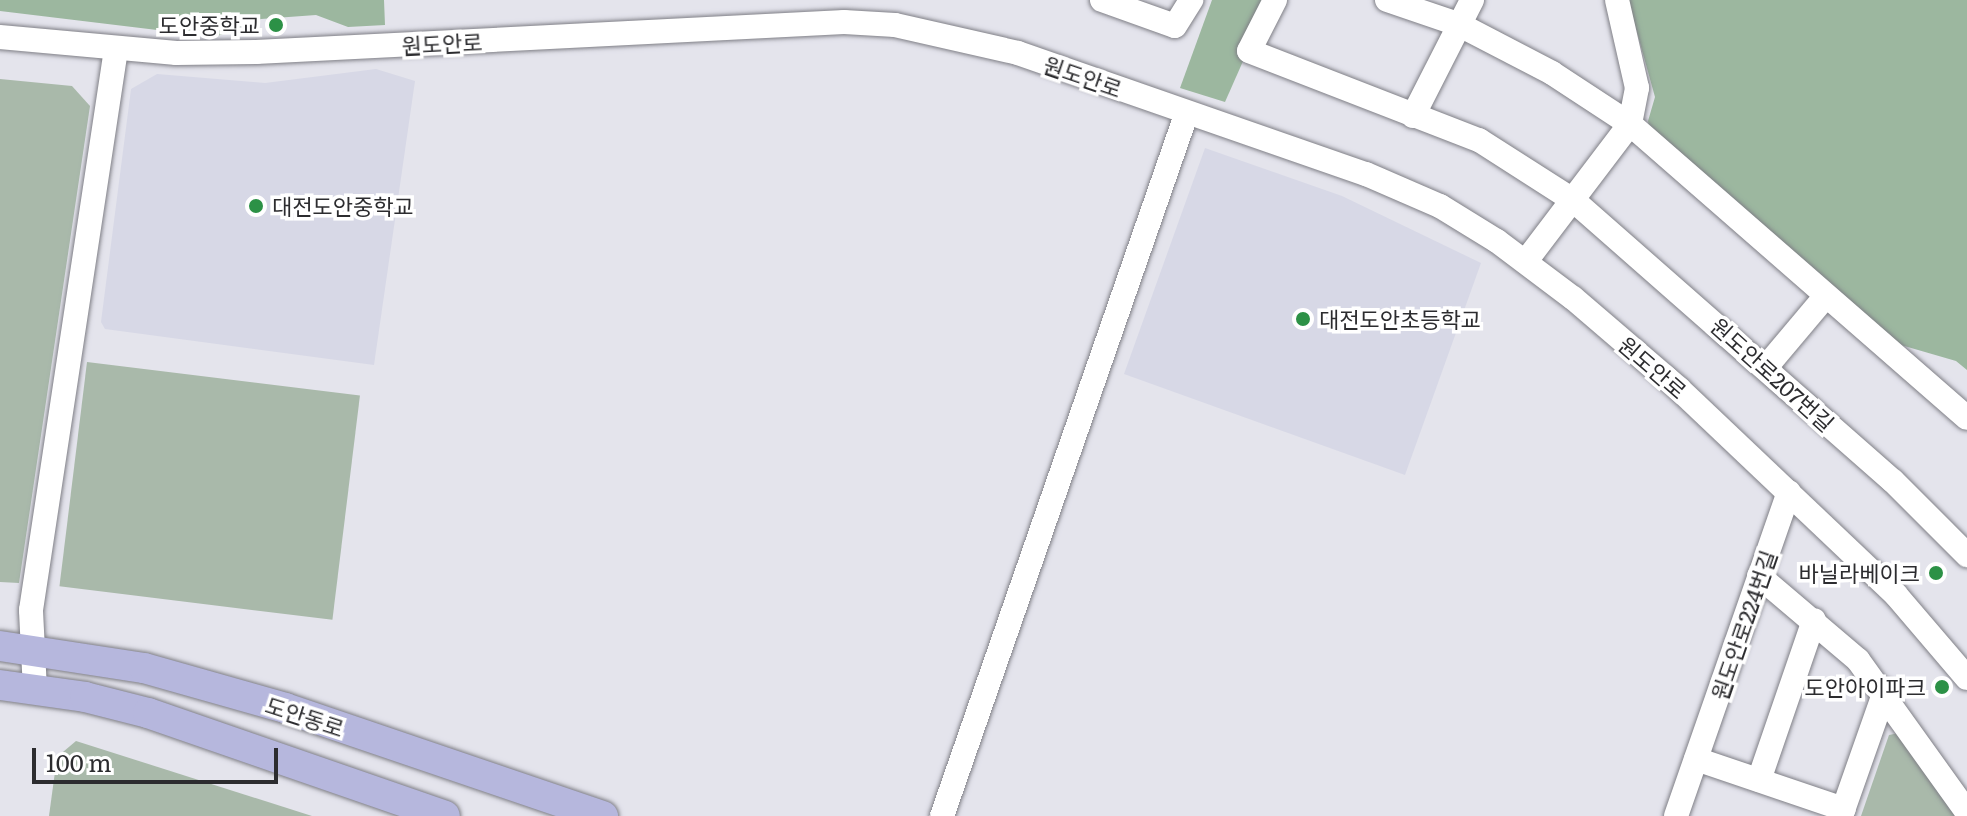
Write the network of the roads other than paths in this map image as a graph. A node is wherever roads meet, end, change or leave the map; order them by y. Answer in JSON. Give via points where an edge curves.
{"nodes":[{"id":1,"x":1102,"y":0,"type":"edge"},
{"id":2,"x":1191,"y":0,"type":"edge"},
{"id":3,"x":1275,"y":0,"type":"edge"},
{"id":4,"x":1387,"y":0,"type":"edge"},
{"id":5,"x":1472,"y":0,"type":"edge"},
{"id":6,"x":1617,"y":0,"type":"edge"},
{"id":7,"x":845,"y":11,"type":"edge"},
{"id":8,"x":1458,"y":24,"type":"junction"},
{"id":9,"x":0,"y":37,"type":"edge"},
{"id":10,"x":116,"y":49,"type":"junction"},
{"id":11,"x":1187,"y":112,"type":"junction"},
{"id":12,"x":1413,"y":116,"type":"junction"},
{"id":13,"x":1630,"y":124,"type":"junction"},
{"id":14,"x":1573,"y":200,"type":"junction"},
{"id":15,"x":1526,"y":261,"type":"junction"},
{"id":16,"x":1825,"y":297,"type":"junction"},
{"id":17,"x":1766,"y":367,"type":"junction"},
{"id":18,"x":1967,"y":418,"type":"edge"},
{"id":19,"x":1789,"y":492,"type":"junction"},
{"id":20,"x":1967,"y":555,"type":"edge"},
{"id":21,"x":1759,"y":576,"type":"junction"},
{"id":22,"x":1814,"y":620,"type":"junction"},
{"id":23,"x":0,"y":646,"type":"edge"},
{"id":24,"x":31,"y":649,"type":"junction"},
{"id":25,"x":1967,"y":678,"type":"edge"},
{"id":26,"x":0,"y":685,"type":"edge"},
{"id":27,"x":35,"y":690,"type":"junction"},
{"id":28,"x":1885,"y":691,"type":"junction"},
{"id":29,"x":1696,"y":759,"type":"junction"},
{"id":30,"x":1759,"y":780,"type":"junction"},
{"id":31,"x":1842,"y":812,"type":"edge"},
{"id":32,"x":1967,"y":812,"type":"edge"},
{"id":33,"x":445,"y":816,"type":"edge"},
{"id":34,"x":603,"y":816,"type":"edge"},
{"id":35,"x":942,"y":816,"type":"edge"},
{"id":36,"x":1676,"y":816,"type":"edge"}],
"edges":[{"from":1,"to":2,"type":"street","via":[[1175,26]]},
{"from":3,"to":12,"type":"street","name":"원도안로207번길","via":[[1249,51]]},
{"from":4,"to":8,"type":"street"},
{"from":5,"to":8,"type":"street"},
{"from":6,"to":13,"type":"street","via":[[1637,88]]},
{"from":7,"to":10,"type":"street","name":"원도안로","via":[[256,52]]},
{"from":7,"to":11,"type":"street","name":"원도안로","via":[[989,45]]},
{"from":8,"to":12,"type":"street"},
{"from":8,"to":13,"type":"street","via":[[1552,73]]},
{"from":9,"to":10,"type":"street","name":"원도안로"},
{"from":10,"to":24,"type":"street","via":[[34,595]]},
{"from":11,"to":15,"type":"street","name":"원도안로","via":[[1428,201]]},
{"from":11,"to":35,"type":"street"},
{"from":12,"to":14,"type":"street","name":"원도안로207번길","via":[[1479,140]]},
{"from":13,"to":14,"type":"street"},
{"from":13,"to":16,"type":"street"},
{"from":14,"to":15,"type":"street"},
{"from":14,"to":17,"type":"street","name":"원도안로207번길"},
{"from":15,"to":19,"type":"street","name":"원도안로","via":[[1679,389]]},
{"from":16,"to":17,"type":"street"},
{"from":16,"to":18,"type":"street"},
{"from":17,"to":20,"type":"street","name":"원도안로207번길"},
{"from":19,"to":21,"type":"street","name":"원도안로224번길"},
{"from":19,"to":25,"type":"street","name":"원도안로","via":[[1896,595]]},
{"from":21,"to":22,"type":"street"},
{"from":21,"to":29,"type":"street","name":"원도안로224번길"},
{"from":22,"to":28,"type":"street"},
{"from":22,"to":30,"type":"street"},
{"from":23,"to":24,"type":"main road","name":"도안동로"},
{"from":24,"to":27,"type":"street"},
{"from":24,"to":34,"type":"main road","name":"도안동로","via":[[144,668],[285,708]]},
{"from":26,"to":27,"type":"main road"},
{"from":27,"to":33,"type":"main road","via":[[148,713]]},
{"from":28,"to":31,"type":"street"},
{"from":28,"to":32,"type":"street"},
{"from":29,"to":30,"type":"street"},
{"from":29,"to":36,"type":"street","name":"원도안로224번길"},
{"from":30,"to":31,"type":"street"}]}
